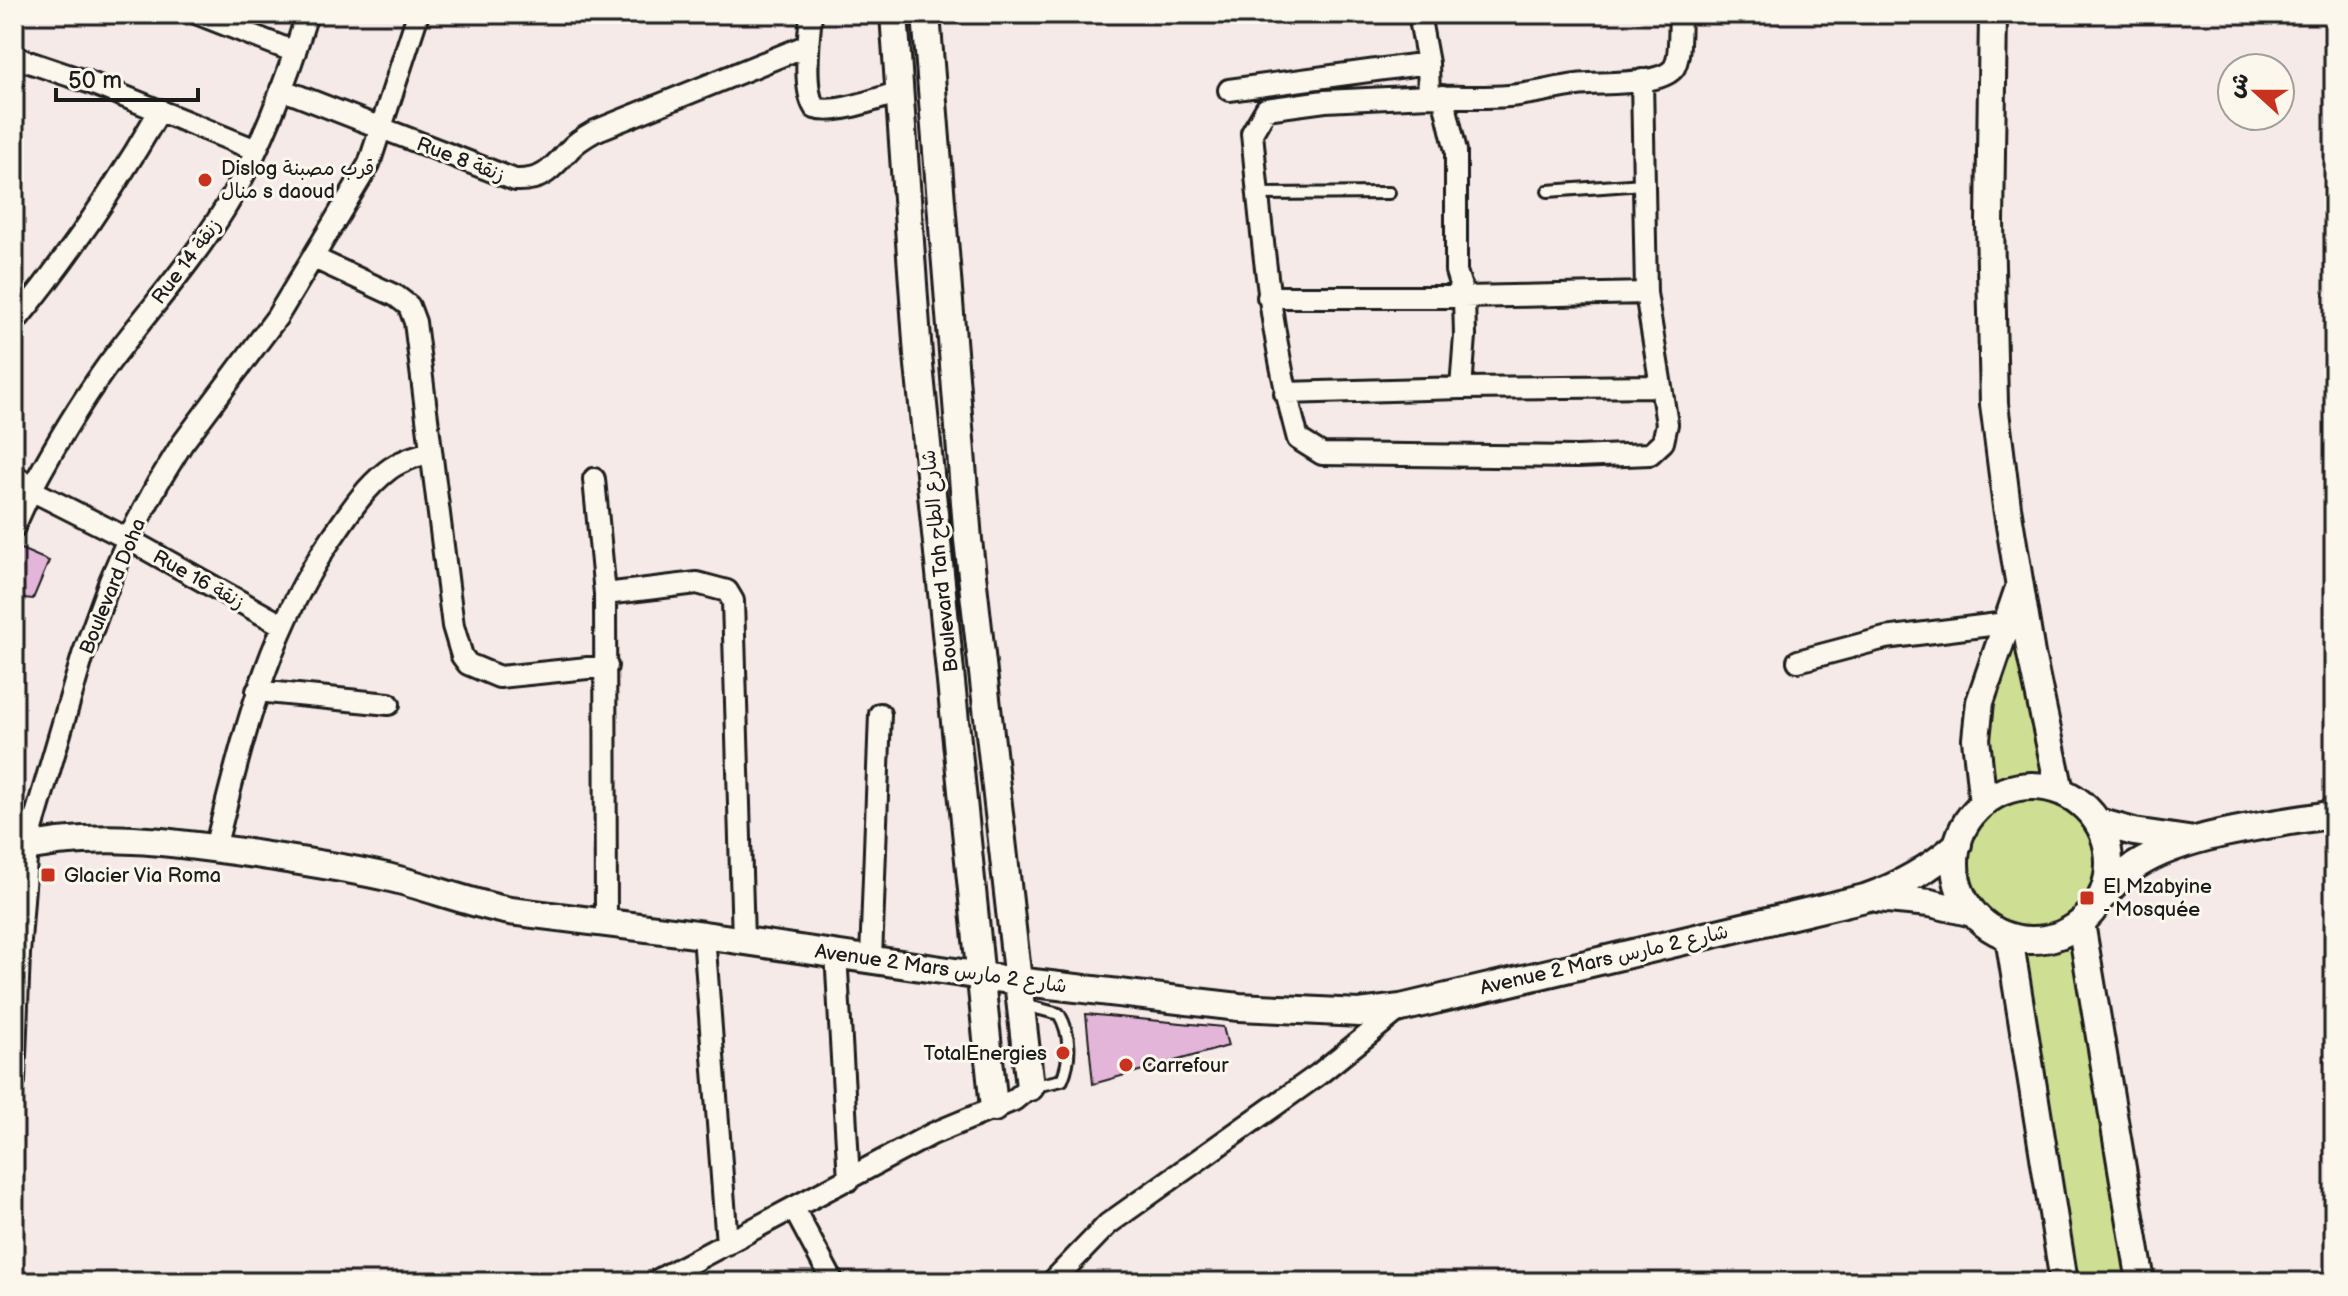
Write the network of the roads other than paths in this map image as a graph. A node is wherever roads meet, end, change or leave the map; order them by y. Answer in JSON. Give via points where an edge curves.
{"nodes":[{"id":1,"x":307,"y":14,"type":"edge"},
{"id":2,"x":418,"y":14,"type":"edge"},
{"id":3,"x":811,"y":14,"type":"edge"},
{"id":4,"x":894,"y":14,"type":"edge"},
{"id":5,"x":926,"y":14,"type":"edge"},
{"id":6,"x":1419,"y":14,"type":"edge"},
{"id":7,"x":1680,"y":14,"type":"edge"},
{"id":8,"x":1993,"y":14,"type":"edge"},
{"id":9,"x":201,"y":15,"type":"edge"},
{"id":10,"x":808,"y":45,"type":"junction"},
{"id":11,"x":295,"y":52,"type":"junction"},
{"id":12,"x":14,"y":57,"type":"edge"},
{"id":13,"x":1428,"y":63,"type":"junction"},
{"id":14,"x":1642,"y":80,"type":"junction"},
{"id":15,"x":281,"y":89,"type":"junction"},
{"id":16,"x":1229,"y":90,"type":"dead end"},
{"id":17,"x":900,"y":92,"type":"junction"},
{"id":18,"x":1436,"y":96,"type":"junction"},
{"id":19,"x":160,"y":110,"type":"junction"},
{"id":20,"x":382,"y":128,"type":"junction"},
{"id":21,"x":256,"y":150,"type":"junction"},
{"id":22,"x":1643,"y":184,"type":"junction"},
{"id":23,"x":1548,"y":191,"type":"dead end"},
{"id":24,"x":1389,"y":193,"type":"dead end"},
{"id":25,"x":1258,"y":194,"type":"junction"},
{"id":26,"x":314,"y":258,"type":"junction"},
{"id":27,"x":1646,"y":293,"type":"junction"},
{"id":28,"x":1268,"y":297,"type":"junction"},
{"id":29,"x":1464,"y":297,"type":"junction"},
{"id":30,"x":14,"y":323,"type":"edge"},
{"id":31,"x":1660,"y":386,"type":"junction"},
{"id":32,"x":1461,"y":388,"type":"junction"},
{"id":33,"x":1285,"y":393,"type":"junction"},
{"id":34,"x":431,"y":452,"type":"junction"},
{"id":35,"x":14,"y":474,"type":"edge"},
{"id":36,"x":594,"y":479,"type":"dead end"},
{"id":37,"x":31,"y":490,"type":"junction"},
{"id":38,"x":14,"y":527,"type":"edge"},
{"id":39,"x":128,"y":539,"type":"junction"},
{"id":40,"x":2020,"y":585,"type":"junction"},
{"id":41,"x":605,"y":594,"type":"junction"},
{"id":42,"x":2006,"y":623,"type":"junction"},
{"id":43,"x":282,"y":625,"type":"junction"},
{"id":44,"x":1798,"y":661,"type":"dead end"},
{"id":45,"x":607,"y":666,"type":"junction"},
{"id":46,"x":257,"y":691,"type":"junction"},
{"id":47,"x":389,"y":704,"type":"dead end"},
{"id":48,"x":880,"y":714,"type":"dead end"},
{"id":49,"x":2060,"y":791,"type":"junction"},
{"id":50,"x":1983,"y":804,"type":"junction"},
{"id":51,"x":2334,"y":814,"type":"edge"},
{"id":52,"x":2098,"y":822,"type":"junction"},
{"id":53,"x":2191,"y":841,"type":"junction"},
{"id":54,"x":1958,"y":844,"type":"junction"},
{"id":55,"x":21,"y":848,"type":"edge"},
{"id":56,"x":215,"y":848,"type":"junction"},
{"id":57,"x":2102,"y":897,"type":"junction"},
{"id":58,"x":1865,"y":898,"type":"junction"},
{"id":59,"x":1973,"y":913,"type":"junction"},
{"id":60,"x":606,"y":922,"type":"junction"},
{"id":61,"x":2081,"y":923,"type":"junction"},
{"id":62,"x":704,"y":935,"type":"junction"},
{"id":63,"x":2009,"y":937,"type":"junction"},
{"id":64,"x":743,"y":940,"type":"junction"},
{"id":65,"x":836,"y":953,"type":"junction"},
{"id":66,"x":871,"y":959,"type":"junction"},
{"id":67,"x":981,"y":974,"type":"junction"},
{"id":68,"x":1018,"y":992,"type":"junction"},
{"id":69,"x":1401,"y":1008,"type":"junction"},
{"id":70,"x":14,"y":1081,"type":"edge"},
{"id":71,"x":1030,"y":1087,"type":"junction"},
{"id":72,"x":994,"y":1108,"type":"junction"},
{"id":73,"x":849,"y":1180,"type":"junction"},
{"id":74,"x":794,"y":1209,"type":"junction"},
{"id":75,"x":727,"y":1244,"type":"junction"},
{"id":76,"x":664,"y":1280,"type":"edge"},
{"id":77,"x":833,"y":1282,"type":"edge"},
{"id":78,"x":1052,"y":1282,"type":"edge"},
{"id":79,"x":2064,"y":1282,"type":"edge"},
{"id":80,"x":2141,"y":1282,"type":"edge"}],
"edges":[{"from":1,"to":11,"type":"street","name":"Rue 14 زنقة"},
{"from":2,"to":20,"type":"street","name":"Boulevard Doha"},
{"from":3,"to":10,"type":"street"},
{"from":4,"to":17,"type":"street","name":"Boulevard Tah شارع الطاح"},
{"from":5,"to":68,"type":"street","name":"Boulevard Tah شارع الطاح","via":[[968,540]]},
{"from":6,"to":13,"type":"street"},
{"from":7,"to":14,"type":"street","via":[[1676,65]]},
{"from":8,"to":40,"type":"street","via":[[1994,404]]},
{"from":9,"to":11,"type":"street"},
{"from":10,"to":17,"type":"street","via":[[815,108],[841,108]]},
{"from":10,"to":20,"type":"street","name":"Rue 8 زنقة","via":[[595,131],[549,172],[532,179],[515,180]]},
{"from":11,"to":15,"type":"street","name":"Rue 14 زنقة"},
{"from":12,"to":19,"type":"street"},
{"from":13,"to":16,"type":"street"},
{"from":13,"to":18,"type":"street"},
{"from":14,"to":18,"type":"street","via":[[1510,96]]},
{"from":14,"to":22,"type":"street"},
{"from":15,"to":20,"type":"street","name":"Rue 8 زنقة"},
{"from":15,"to":21,"type":"street","name":"Rue 14 زنقة"},
{"from":17,"to":67,"type":"street","name":"Boulevard Tah شارع الطاح","via":[[918,355]]},
{"from":18,"to":25,"type":"street","via":[[1266,109],[1252,133]]},
{"from":18,"to":29,"type":"street","via":[[1456,151],[1456,271]]},
{"from":19,"to":21,"type":"street"},
{"from":19,"to":30,"type":"street","via":[[121,177]]},
{"from":20,"to":26,"type":"street","name":"Boulevard Doha","via":[[369,164]]},
{"from":21,"to":37,"type":"street","name":"Rue 14 زنقة","via":[[212,229],[106,367]]},
{"from":22,"to":23,"type":"lane"},
{"from":22,"to":27,"type":"street"},
{"from":24,"to":25,"type":"lane"},
{"from":25,"to":28,"type":"street"},
{"from":26,"to":34,"type":"street","via":[[409,306],[419,343]]},
{"from":26,"to":39,"type":"street","name":"Boulevard Doha","via":[[182,444]]},
{"from":27,"to":29,"type":"street"},
{"from":27,"to":31,"type":"street"},
{"from":28,"to":29,"type":"street"},
{"from":28,"to":33,"type":"street"},
{"from":29,"to":32,"type":"street"},
{"from":31,"to":32,"type":"street"},
{"from":31,"to":33,"type":"street","via":[[1667,424],[1663,442],[1650,454],[1577,457],[1322,454],[1298,439]]},
{"from":32,"to":33,"type":"street"},
{"from":34,"to":43,"type":"street","via":[[388,470],[358,498]]},
{"from":34,"to":45,"type":"street","via":[[453,626],[468,664],[499,677]]},
{"from":35,"to":37,"type":"street","name":"Rue 16 زنقة"},
{"from":36,"to":41,"type":"street"},
{"from":37,"to":38,"type":"street","name":"Rue 14 زنقة"},
{"from":37,"to":39,"type":"street","name":"Rue 16 زنقة"},
{"from":39,"to":43,"type":"street","name":"Rue 16 زنقة"},
{"from":39,"to":55,"type":"street","name":"Boulevard Doha","via":[[83,655]]},
{"from":40,"to":42,"type":"street"},
{"from":40,"to":49,"type":"street"},
{"from":41,"to":45,"type":"street"},
{"from":41,"to":64,"type":"street","via":[[697,583],[727,591],[733,601]]},
{"from":42,"to":44,"type":"street","via":[[1885,638]]},
{"from":42,"to":50,"type":"street","via":[[1977,721]]},
{"from":43,"to":46,"type":"street"},
{"from":45,"to":60,"type":"street"},
{"from":46,"to":47,"type":"street"},
{"from":46,"to":56,"type":"street"},
{"from":48,"to":66,"type":"street"},
{"from":49,"to":50,"type":"street","via":[[2028,786]]},
{"from":49,"to":52,"type":"street","via":[[2082,803]]},
{"from":50,"to":54,"type":"street"},
{"from":51,"to":53,"type":"street"},
{"from":52,"to":53,"type":"street"},
{"from":52,"to":57,"type":"street","via":[[2108,845],[2109,872]]},
{"from":53,"to":57,"type":"street","via":[[2128,871]]},
{"from":54,"to":58,"type":"street","name":"Avenue 2 Mars شارع 2 مارس","via":[[1915,876]]},
{"from":54,"to":59,"type":"street","via":[[1956,873]]},
{"from":55,"to":56,"type":"street","name":"Avenue 2 Mars شارع 2 مارس","via":[[109,838]]},
{"from":55,"to":70,"type":"street","name":"Boulevard Doha"},
{"from":56,"to":60,"type":"street","name":"Avenue 2 Mars شارع 2 مارس","via":[[387,877],[495,908]]},
{"from":57,"to":61,"type":"street"},
{"from":58,"to":59,"type":"street","name":"Avenue 2 Mars شارع 2 مارس"},
{"from":58,"to":69,"type":"street","name":"Avenue 2 Mars شارع 2 مارس"},
{"from":59,"to":63,"type":"street"},
{"from":60,"to":62,"type":"street","name":"Avenue 2 Mars شارع 2 مارس"},
{"from":61,"to":63,"type":"street","via":[[2046,940]]},
{"from":61,"to":80,"type":"street"},
{"from":62,"to":64,"type":"street","name":"Avenue 2 Mars شارع 2 مارس"},
{"from":62,"to":75,"type":"street"},
{"from":63,"to":79,"type":"street"},
{"from":64,"to":65,"type":"street","name":"Avenue 2 Mars شارع 2 مارس"},
{"from":65,"to":66,"type":"street","name":"Avenue 2 Mars شارع 2 مارس"},
{"from":65,"to":73,"type":"street"},
{"from":66,"to":67,"type":"street","name":"Avenue 2 Mars شارع 2 مارس"},
{"from":67,"to":68,"type":"street","name":"Avenue 2 Mars شارع 2 مارس"},
{"from":67,"to":72,"type":"street","name":"Boulevard Tah شارع الطاح"},
{"from":68,"to":69,"type":"street","name":"Avenue 2 Mars شارع 2 مارس","via":[[1359,1013]]},
{"from":68,"to":71,"type":"street","name":"Boulevard Tah شارع الطاح"},
{"from":68,"to":71,"type":"lane","via":[[1059,1014],[1066,1025],[1067,1068],[1062,1080]]},
{"from":69,"to":78,"type":"street","via":[[1319,1074],[1108,1224]]},
{"from":71,"to":72,"type":"street"},
{"from":72,"to":73,"type":"street","via":[[932,1134]]},
{"from":73,"to":74,"type":"street"},
{"from":74,"to":75,"type":"street"},
{"from":74,"to":77,"type":"street"},
{"from":75,"to":76,"type":"street"}]}
